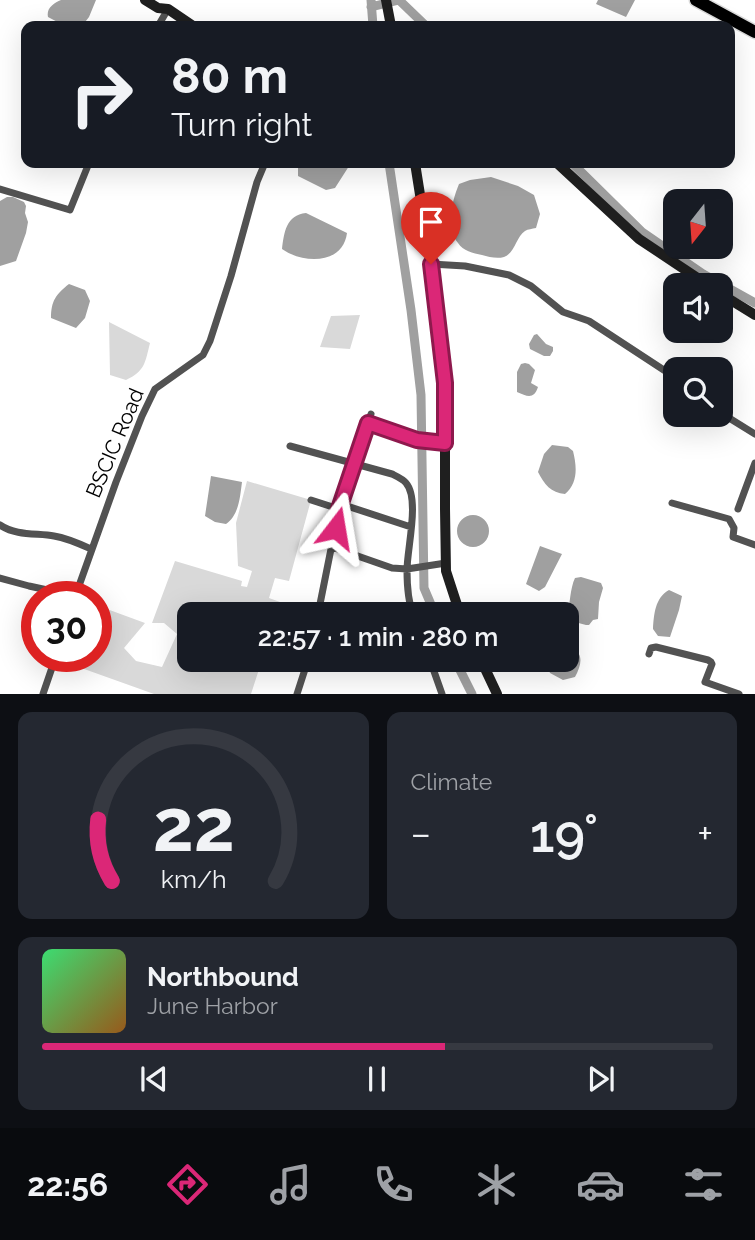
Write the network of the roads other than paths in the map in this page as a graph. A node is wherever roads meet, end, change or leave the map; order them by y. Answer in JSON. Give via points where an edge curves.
{"nodes":[{"id":1,"x":145,"y":0,"type":"edge"},
{"id":2,"x":696,"y":0,"type":"edge"},
{"id":3,"x":713,"y":4,"type":"edge"},
{"id":4,"x":168,"y":9,"type":"junction"},
{"id":5,"x":161,"y":21,"type":"edge"},
{"id":6,"x":186,"y":21,"type":"edge"},
{"id":7,"x":755,"y":32,"type":"edge"},
{"id":8,"x":87,"y":168,"type":"edge"},
{"id":9,"x":263,"y":168,"type":"edge"},
{"id":10,"x":416,"y":168,"type":"edge"},
{"id":11,"x":562,"y":168,"type":"edge"},
{"id":12,"x":0,"y":189,"type":"edge"},
{"id":13,"x":431,"y":264,"type":"junction"},
{"id":14,"x":690,"y":273,"type":"edge"},
{"id":15,"x":733,"y":301,"type":"edge"},
{"id":16,"x":755,"y":314,"type":"edge"},
{"id":17,"x":663,"y":369,"type":"edge"},
{"id":18,"x":371,"y":414,"type":"dead end"},
{"id":19,"x":733,"y":420,"type":"edge"},
{"id":20,"x":368,"y":423,"type":"junction"},
{"id":21,"x":755,"y":434,"type":"edge"},
{"id":22,"x":445,"y":443,"type":"junction"},
{"id":23,"x":290,"y":446,"type":"dead end"},
{"id":24,"x":755,"y":463,"type":"edge"},
{"id":25,"x":354,"y":464,"type":"junction"},
{"id":26,"x":311,"y":500,"type":"dead end"},
{"id":27,"x":672,"y":503,"type":"dead end"},
{"id":28,"x":340,"y":506,"type":"junction"},
{"id":29,"x":738,"y":509,"type":"dead end"},
{"id":30,"x":0,"y":525,"type":"edge"},
{"id":31,"x":411,"y":527,"type":"junction"},
{"id":32,"x":755,"y":545,"type":"edge"},
{"id":33,"x":332,"y":547,"type":"junction"},
{"id":34,"x":91,"y":549,"type":"junction"},
{"id":35,"x":446,"y":563,"type":"junction"},
{"id":36,"x":407,"y":569,"type":"junction"},
{"id":37,"x":0,"y":578,"type":"edge"},
{"id":38,"x":80,"y":581,"type":"edge"},
{"id":39,"x":21,"y":584,"type":"edge"},
{"id":40,"x":321,"y":602,"type":"edge"},
{"id":41,"x":410,"y":602,"type":"edge"},
{"id":42,"x":456,"y":602,"type":"edge"},
{"id":43,"x":649,"y":654,"type":"dead end"},
{"id":44,"x":50,"y":672,"type":"edge"},
{"id":45,"x":304,"y":672,"type":"edge"},
{"id":46,"x":434,"y":672,"type":"edge"},
{"id":47,"x":487,"y":672,"type":"edge"},
{"id":48,"x":43,"y":694,"type":"edge"},
{"id":49,"x":297,"y":694,"type":"edge"},
{"id":50,"x":442,"y":694,"type":"edge"},
{"id":51,"x":497,"y":694,"type":"edge"},
{"id":52,"x":739,"y":694,"type":"edge"}],
"edges":[{"from":1,"to":4,"type":"street"},
{"from":2,"to":3,"type":"main road"},
{"from":3,"to":7,"type":"main road"},
{"from":4,"to":5,"type":"street"},
{"from":4,"to":6,"type":"street"},
{"from":8,"to":12,"type":"street","via":[[71,211]]},
{"from":9,"to":34,"type":"street","name":"BSCIC Road","via":[[210,341],[203,355],[155,389]]},
{"from":10,"to":13,"type":"street"},
{"from":11,"to":14,"type":"street","via":[[639,239]]},
{"from":13,"to":17,"type":"street","via":[[509,275]]},
{"from":13,"to":22,"type":"street","via":[[445,383]]},
{"from":15,"to":16,"type":"street"},
{"from":18,"to":20,"type":"street"},
{"from":19,"to":21,"type":"street"},
{"from":20,"to":22,"type":"street","via":[[417,440]]},
{"from":20,"to":25,"type":"street"},
{"from":22,"to":35,"type":"street"},
{"from":23,"to":25,"type":"street"},
{"from":24,"to":29,"type":"street"},
{"from":25,"to":28,"type":"street"},
{"from":25,"to":31,"type":"street","via":[[406,482],[412,495]]},
{"from":26,"to":28,"type":"street"},
{"from":27,"to":32,"type":"street","via":[[729,520],[733,537]]},
{"from":28,"to":31,"type":"street"},
{"from":28,"to":33,"type":"street"},
{"from":30,"to":34,"type":"street","via":[[27,534],[56,536]]},
{"from":31,"to":36,"type":"street"},
{"from":33,"to":36,"type":"street"},
{"from":33,"to":40,"type":"street"},
{"from":34,"to":38,"type":"street","name":"BSCIC Road"},
{"from":35,"to":36,"type":"street"},
{"from":35,"to":42,"type":"street"},
{"from":36,"to":41,"type":"street"},
{"from":37,"to":39,"type":"street"},
{"from":43,"to":52,"type":"street","via":[[656,647],[708,660],[712,664],[705,682]]},
{"from":44,"to":48,"type":"street"},
{"from":45,"to":49,"type":"street"},
{"from":46,"to":50,"type":"street"},
{"from":47,"to":51,"type":"street"}]}
